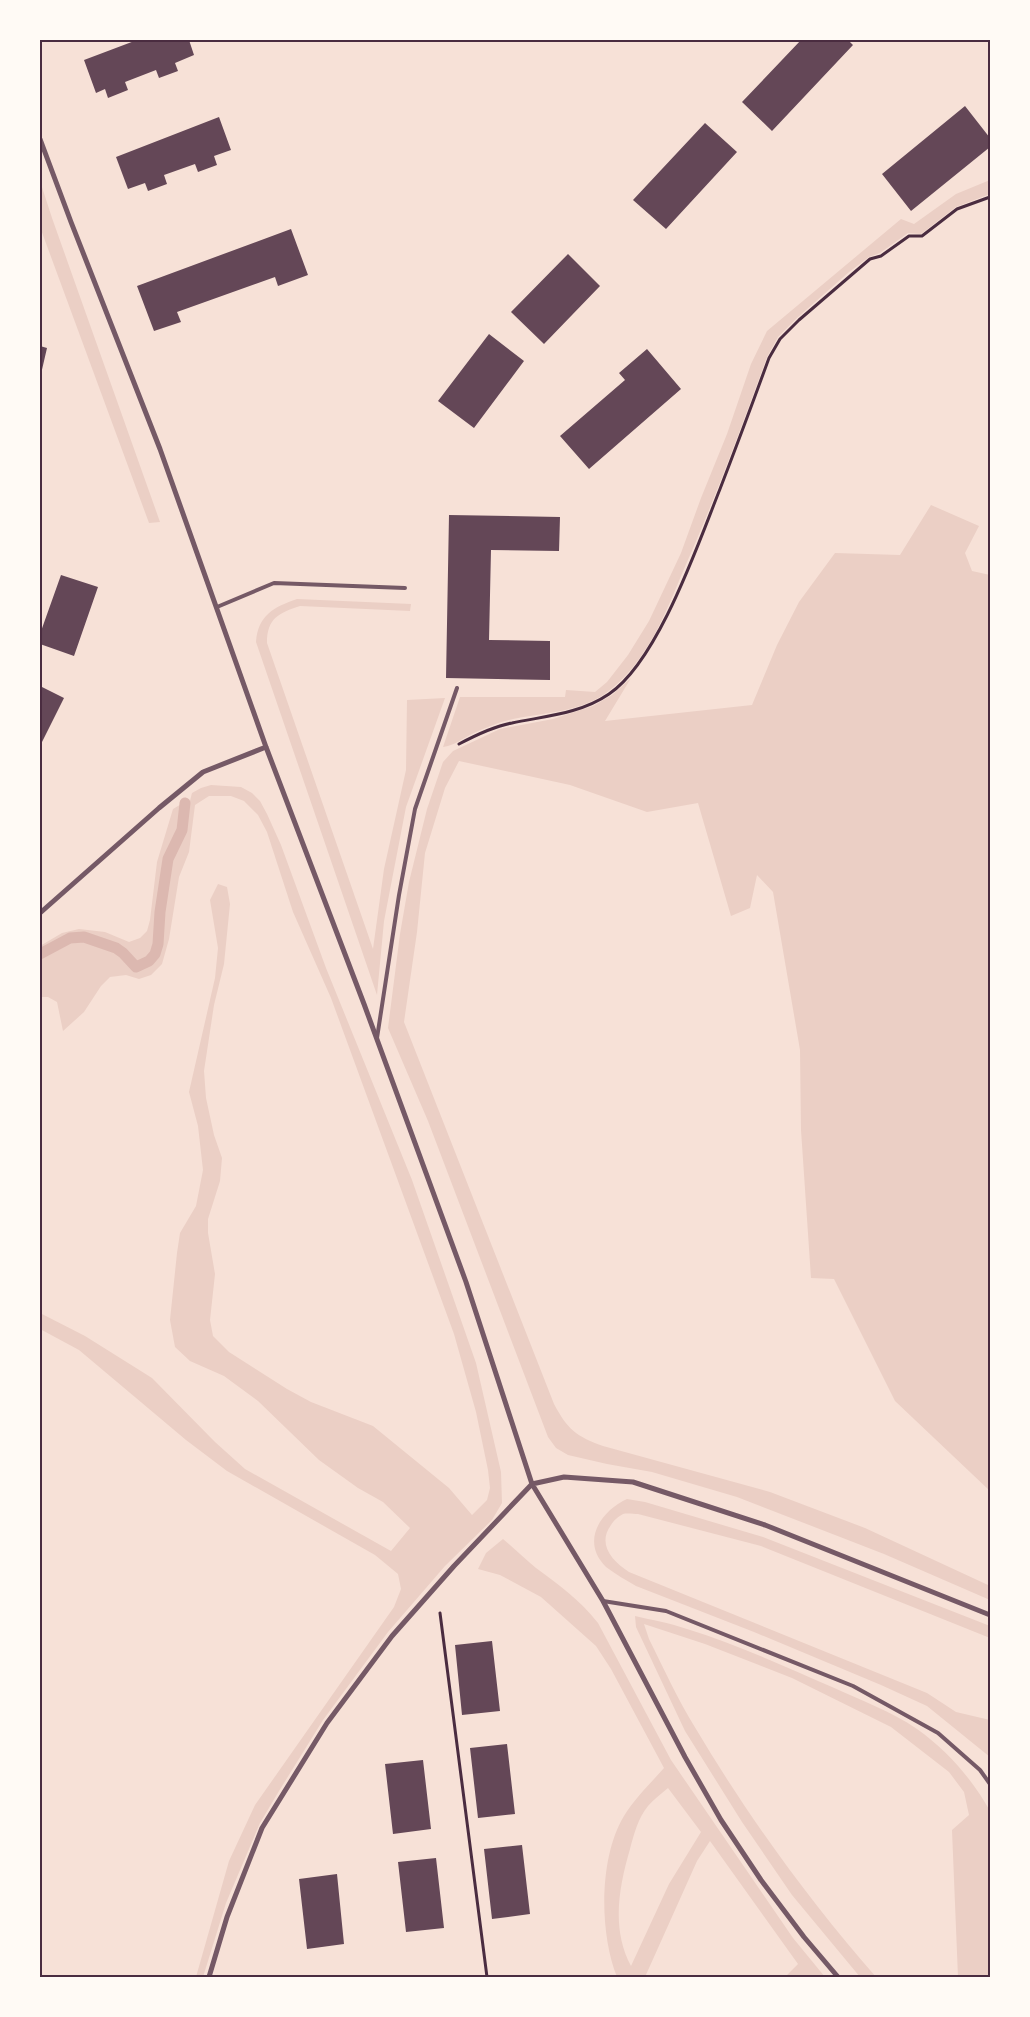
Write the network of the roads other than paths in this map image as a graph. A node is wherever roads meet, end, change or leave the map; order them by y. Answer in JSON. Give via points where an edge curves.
{"nodes":[{"id":1,"x":40,"y":139,"type":"edge"},
{"id":2,"x":405,"y":588,"type":"dead end"},
{"id":3,"x":217,"y":607,"type":"junction"},
{"id":4,"x":457,"y":688,"type":"dead end"},
{"id":5,"x":266,"y":747,"type":"junction"},
{"id":6,"x":40,"y":913,"type":"edge"},
{"id":7,"x":377,"y":1040,"type":"junction"},
{"id":8,"x":532,"y":1484,"type":"junction"},
{"id":9,"x":603,"y":1601,"type":"junction"},
{"id":10,"x":990,"y":1615,"type":"edge"},
{"id":11,"x":990,"y":1784,"type":"edge"},
{"id":12,"x":209,"y":1977,"type":"edge"},
{"id":13,"x":838,"y":1977,"type":"edge"}],
"edges":[{"from":1,"to":3,"type":"street","via":[[160,449]]},
{"from":2,"to":3,"type":"lane","via":[[274,584]]},
{"from":3,"to":5,"type":"street"},
{"from":4,"to":7,"type":"lane","via":[[415,809]]},
{"from":5,"to":6,"type":"street","via":[[204,772]]},
{"from":5,"to":7,"type":"street"},
{"from":7,"to":8,"type":"street","via":[[466,1282]]},
{"from":8,"to":9,"type":"street"},
{"from":8,"to":10,"type":"street","via":[[564,1477],[633,1482],[765,1526]]},
{"from":8,"to":12,"type":"street","via":[[392,1636],[327,1723],[262,1828],[227,1917]]},
{"from":9,"to":11,"type":"lane","via":[[666,1612],[853,1686],[938,1734],[980,1770]]},
{"from":9,"to":13,"type":"street","via":[[684,1757],[721,1820],[761,1880]]}]}
